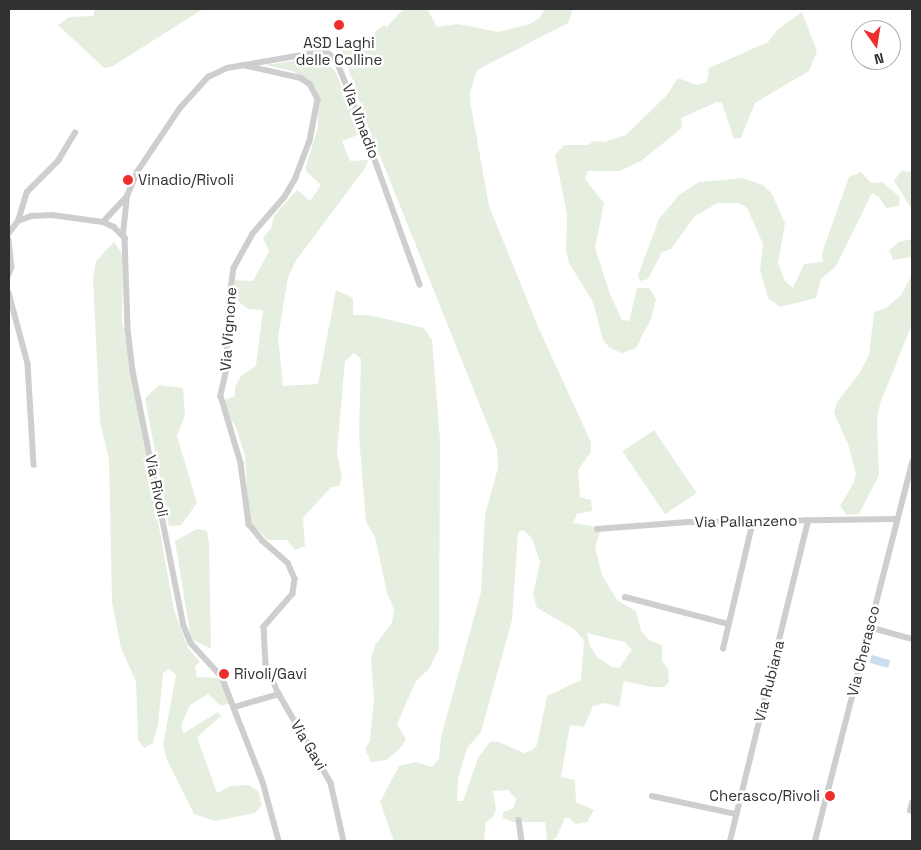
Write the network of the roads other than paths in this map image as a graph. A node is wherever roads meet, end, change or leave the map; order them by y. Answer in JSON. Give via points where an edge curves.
{"nodes":[{"id":1,"x":242,"y":65,"type":"junction"},
{"id":2,"x":75,"y":133,"type":"dead end"},
{"id":3,"x":127,"y":196,"type":"junction"},
{"id":4,"x":18,"y":221,"type":"junction"},
{"id":5,"x":103,"y":222,"type":"junction"},
{"id":6,"x":9,"y":233,"type":"edge"},
{"id":7,"x":123,"y":234,"type":"junction"},
{"id":8,"x":9,"y":240,"type":"edge"},
{"id":9,"x":9,"y":275,"type":"edge"},
{"id":10,"x":420,"y":285,"type":"dead end"},
{"id":11,"x":9,"y":293,"type":"edge"},
{"id":12,"x":912,"y":462,"type":"edge"},
{"id":13,"x":34,"y":465,"type":"dead end"},
{"id":14,"x":896,"y":519,"type":"junction"},
{"id":15,"x":808,"y":520,"type":"junction"},
{"id":16,"x":752,"y":521,"type":"junction"},
{"id":17,"x":597,"y":529,"type":"dead end"},
{"id":18,"x":625,"y":597,"type":"dead end"},
{"id":19,"x":729,"y":624,"type":"junction"},
{"id":20,"x":869,"y":627,"type":"junction"},
{"id":21,"x":912,"y":640,"type":"edge"},
{"id":22,"x":724,"y":649,"type":"dead end"},
{"id":23,"x":279,"y":694,"type":"junction"},
{"id":24,"x":235,"y":707,"type":"junction"},
{"id":25,"x":652,"y":796,"type":"dead end"},
{"id":26,"x":912,"y":803,"type":"edge"},
{"id":27,"x":910,"y":811,"type":"dead end"},
{"id":28,"x":736,"y":814,"type":"junction"},
{"id":29,"x":519,"y":820,"type":"dead end"},
{"id":30,"x":279,"y":841,"type":"edge"},
{"id":31,"x":344,"y":841,"type":"edge"},
{"id":32,"x":522,"y":841,"type":"edge"},
{"id":33,"x":730,"y":841,"type":"edge"},
{"id":34,"x":815,"y":841,"type":"edge"}],
"edges":[{"from":1,"to":3,"type":"street","name":"Via Vinadio","via":[[214,73],[195,89],[144,161]]},
{"from":1,"to":10,"type":"street","name":"Via Vinadio","via":[[322,52],[334,57],[360,118]]},
{"from":1,"to":23,"type":"street","name":"Via Vignone","via":[[301,78],[314,89],[318,99],[314,128],[296,178],[285,197],[253,234],[234,268],[227,369],[221,396],[242,463],[249,524],[257,536],[288,563],[295,578],[293,594],[264,627],[264,659]]},
{"from":2,"to":4,"type":"street","via":[[58,161],[27,192]]},
{"from":3,"to":5,"type":"street"},
{"from":3,"to":7,"type":"street","name":"Via Vinadio"},
{"from":4,"to":5,"type":"street","via":[[45,215]]},
{"from":4,"to":6,"type":"street"},
{"from":5,"to":7,"type":"street"},
{"from":7,"to":24,"type":"street","name":"Via Rivoli","via":[[128,248],[128,330],[133,371],[184,626],[191,643],[222,677]]},
{"from":8,"to":9,"type":"street","via":[[12,267]]},
{"from":11,"to":13,"type":"street","via":[[28,364]]},
{"from":12,"to":14,"type":"street","name":"Via Cherasco"},
{"from":14,"to":15,"type":"street","name":"Via Pallanzeno"},
{"from":14,"to":20,"type":"street","name":"Via Cherasco"},
{"from":15,"to":16,"type":"street","name":"Via Pallanzeno"},
{"from":15,"to":28,"type":"street","name":"Via Rubiana"},
{"from":16,"to":17,"type":"street","name":"Via Pallanzeno"},
{"from":16,"to":19,"type":"street"},
{"from":18,"to":19,"type":"street"},
{"from":19,"to":22,"type":"street"},
{"from":20,"to":21,"type":"street"},
{"from":20,"to":34,"type":"street","name":"Via Cherasco"},
{"from":23,"to":24,"type":"street"},
{"from":23,"to":31,"type":"street","name":"Via Gavi","via":[[328,777]]},
{"from":24,"to":30,"type":"street","name":"Via Rivoli","via":[[275,817]]},
{"from":25,"to":28,"type":"street"},
{"from":26,"to":27,"type":"street"},
{"from":28,"to":33,"type":"street","name":"Via Rubiana"},
{"from":29,"to":32,"type":"street"}]}
